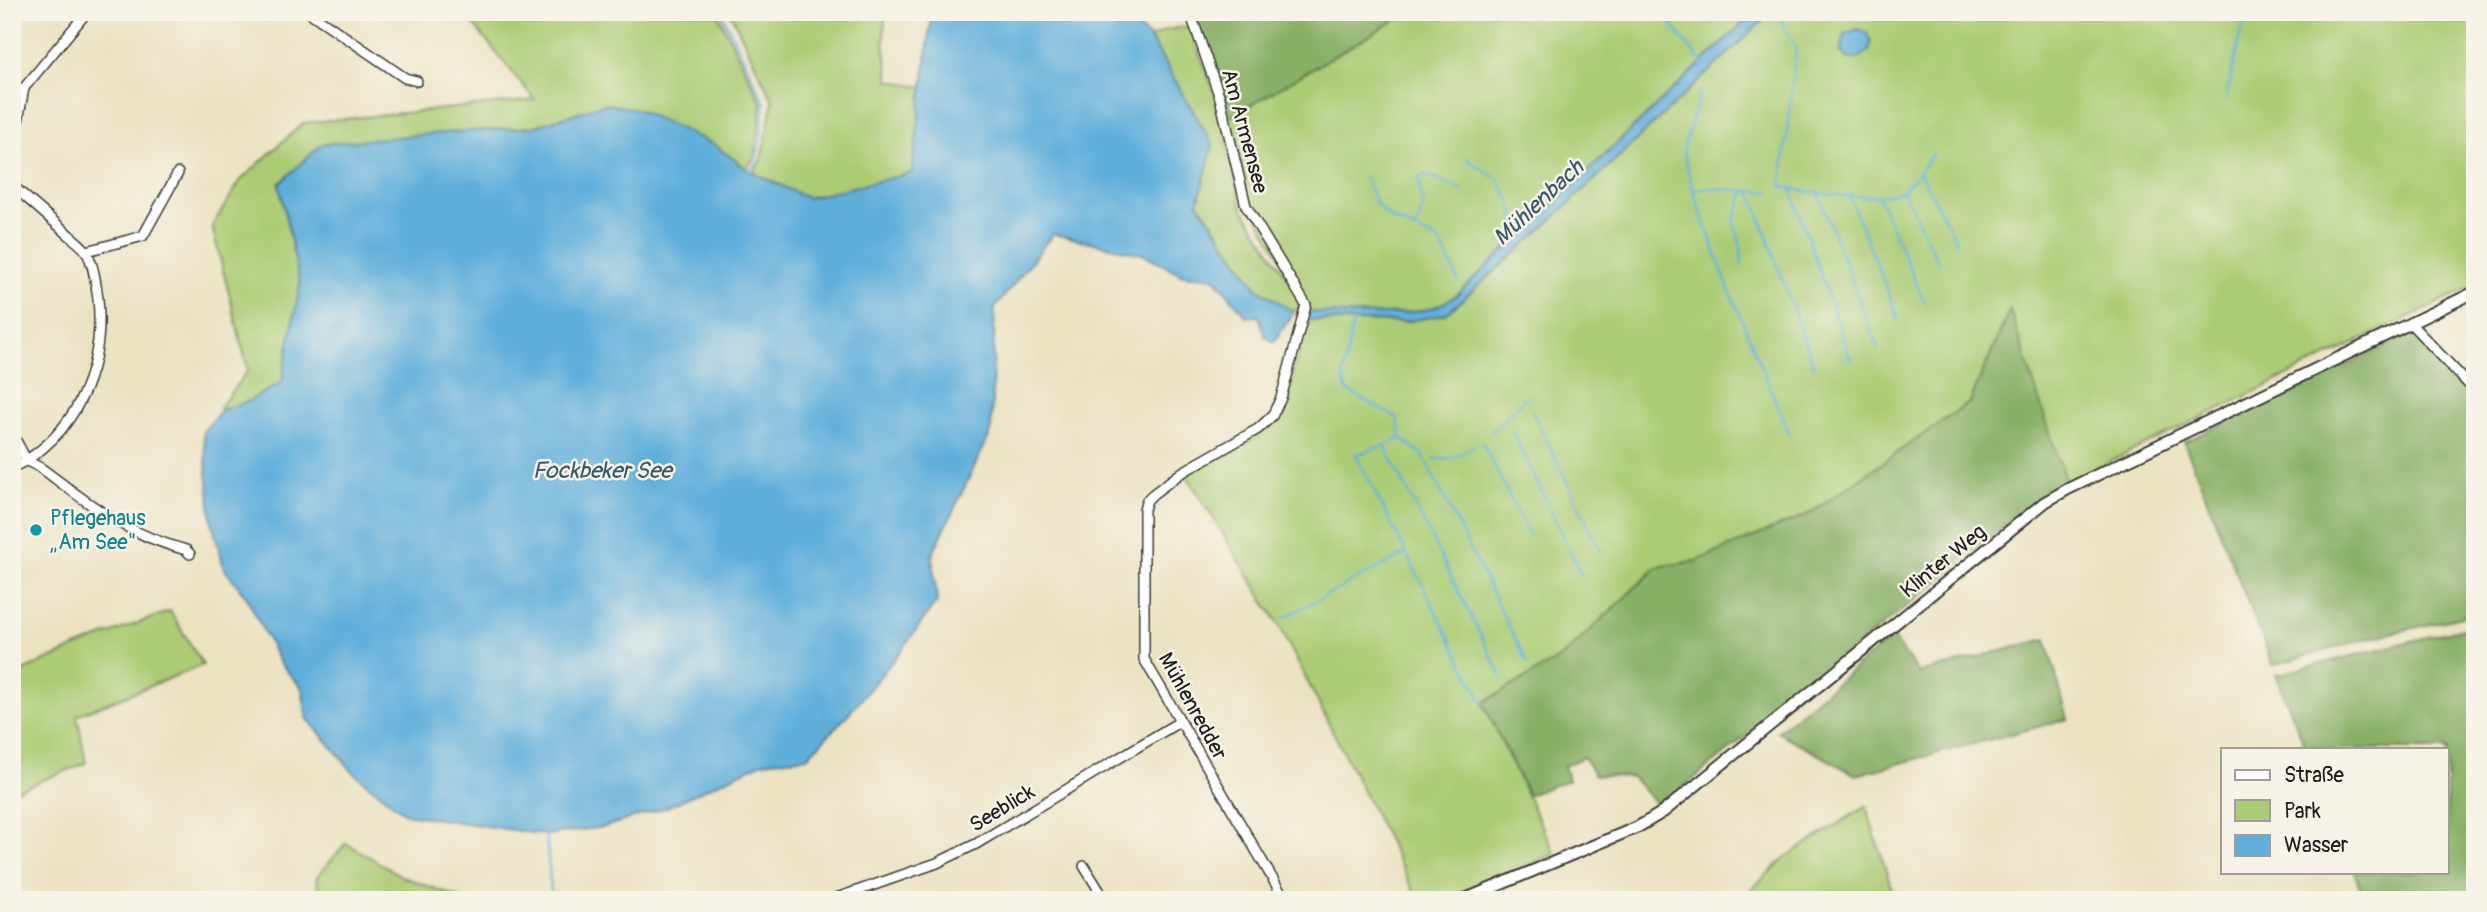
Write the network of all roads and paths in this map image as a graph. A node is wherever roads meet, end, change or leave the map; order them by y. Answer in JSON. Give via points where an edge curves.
{"nodes":[{"id":1,"x":87,"y":12,"type":"edge"},
{"id":2,"x":309,"y":12,"type":"edge"},
{"id":3,"x":1190,"y":12,"type":"edge"},
{"id":4,"x":417,"y":81,"type":"dead end"},
{"id":5,"x":178,"y":173,"type":"dead end"},
{"id":6,"x":12,"y":174,"type":"edge"},
{"id":7,"x":12,"y":185,"type":"edge"},
{"id":8,"x":87,"y":251,"type":"junction"},
{"id":9,"x":2475,"y":292,"type":"edge"},
{"id":10,"x":2410,"y":323,"type":"junction"},
{"id":11,"x":2475,"y":391,"type":"edge"},
{"id":12,"x":12,"y":433,"type":"edge"},
{"id":13,"x":27,"y":461,"type":"junction"},
{"id":14,"x":12,"y":468,"type":"edge"},
{"id":15,"x":1144,"y":509,"type":"joint"},
{"id":16,"x":190,"y":554,"type":"dead end"},
{"id":17,"x":1179,"y":722,"type":"junction"},
{"id":18,"x":1084,"y":866,"type":"dead end"},
{"id":19,"x":831,"y":900,"type":"edge"},
{"id":20,"x":1105,"y":900,"type":"edge"},
{"id":21,"x":1285,"y":900,"type":"edge"},
{"id":22,"x":1463,"y":900,"type":"edge"}],
"edges":[{"from":1,"to":6,"type":"street","via":[[24,89]]},
{"from":2,"to":4,"type":"street","via":[[405,78]]},
{"from":3,"to":15,"type":"street","name":"Am Armensee","via":[[1220,98],[1246,206],[1306,305],[1282,398],[1272,416],[1258,429],[1181,473],[1147,500]]},
{"from":5,"to":8,"type":"street","via":[[143,236]]},
{"from":7,"to":8,"type":"street"},
{"from":8,"to":13,"type":"street","via":[[100,320],[97,356],[74,414],[51,442]]},
{"from":9,"to":10,"type":"street","name":"Klinter Weg"},
{"from":10,"to":11,"type":"street"},
{"from":10,"to":22,"type":"street","name":"Klinter Weg","via":[[2045,502],[1663,812],[1638,827]]},
{"from":12,"to":13,"type":"street"},
{"from":13,"to":14,"type":"street"},
{"from":13,"to":16,"type":"street","via":[[114,521]]},
{"from":15,"to":17,"type":"street","name":"Mühlenredder","via":[[1144,659]]},
{"from":17,"to":19,"type":"street","name":"Seeblick","via":[[976,844],[937,863]]},
{"from":17,"to":21,"type":"street","name":"Mühlenredder"},
{"from":18,"to":20,"type":"street"}]}
